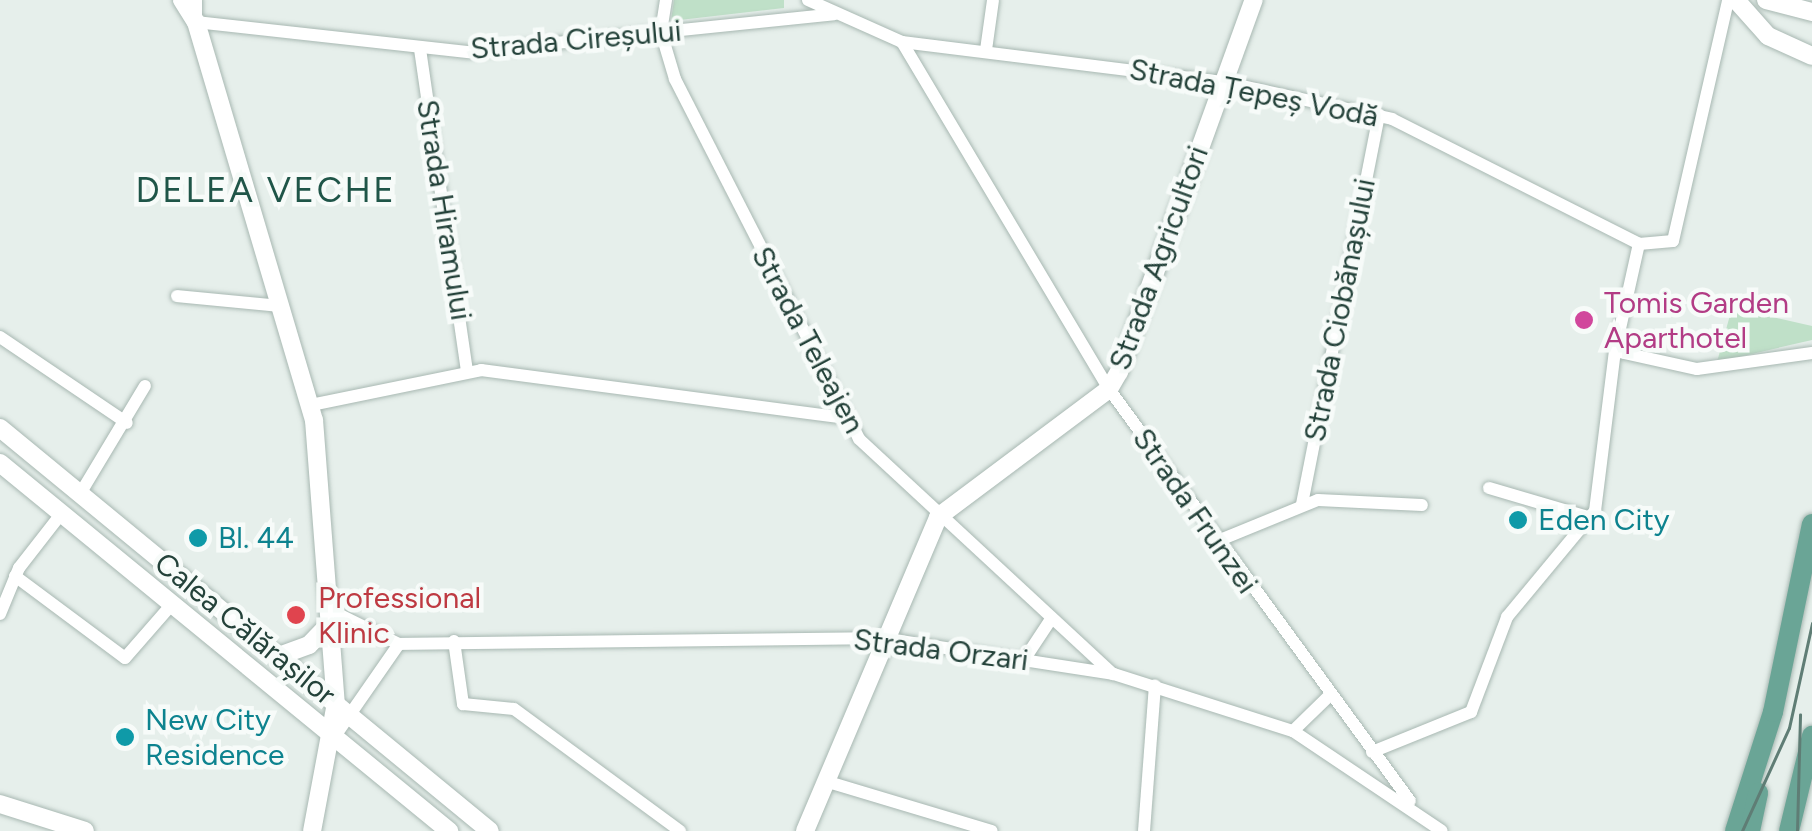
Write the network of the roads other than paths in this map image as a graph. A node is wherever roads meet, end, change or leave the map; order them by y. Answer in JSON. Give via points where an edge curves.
{"nodes":[{"id":1,"x":182,"y":0,"type":"edge"},
{"id":2,"x":196,"y":0,"type":"edge"},
{"id":3,"x":666,"y":0,"type":"edge"},
{"id":4,"x":808,"y":0,"type":"edge"},
{"id":5,"x":993,"y":0,"type":"edge"},
{"id":6,"x":1254,"y":0,"type":"edge"},
{"id":7,"x":1728,"y":0,"type":"edge"},
{"id":8,"x":1736,"y":0,"type":"edge"},
{"id":9,"x":1766,"y":0,"type":"edge"},
{"id":10,"x":1812,"y":12,"type":"edge"},
{"id":11,"x":837,"y":14,"type":"junction"},
{"id":12,"x":196,"y":22,"type":"junction"},
{"id":13,"x":661,"y":32,"type":"junction"},
{"id":14,"x":902,"y":42,"type":"junction"},
{"id":15,"x":420,"y":49,"type":"junction"},
{"id":16,"x":986,"y":50,"type":"junction"},
{"id":17,"x":1812,"y":56,"type":"edge"},
{"id":18,"x":1224,"y":82,"type":"junction"},
{"id":19,"x":1379,"y":115,"type":"junction"},
{"id":20,"x":1639,"y":244,"type":"junction"},
{"id":21,"x":178,"y":296,"type":"dead end"},
{"id":22,"x":280,"y":306,"type":"junction"},
{"id":23,"x":0,"y":337,"type":"edge"},
{"id":24,"x":1616,"y":351,"type":"junction"},
{"id":25,"x":1812,"y":352,"type":"edge"},
{"id":26,"x":468,"y":370,"type":"junction"},
{"id":27,"x":145,"y":386,"type":"dead end"},
{"id":28,"x":1109,"y":389,"type":"junction"},
{"id":29,"x":311,"y":405,"type":"junction"},
{"id":30,"x":845,"y":418,"type":"junction"},
{"id":31,"x":127,"y":423,"type":"junction"},
{"id":32,"x":0,"y":428,"type":"edge"},
{"id":33,"x":0,"y":463,"type":"edge"},
{"id":34,"x":1489,"y":488,"type":"dead end"},
{"id":35,"x":80,"y":494,"type":"junction"},
{"id":36,"x":1302,"y":504,"type":"junction"},
{"id":37,"x":1422,"y":505,"type":"dead end"},
{"id":38,"x":61,"y":514,"type":"junction"},
{"id":39,"x":938,"y":516,"type":"junction"},
{"id":40,"x":1591,"y":518,"type":"junction"},
{"id":41,"x":1812,"y":524,"type":"edge"},
{"id":42,"x":1215,"y":542,"type":"junction"},
{"id":43,"x":15,"y":576,"type":"junction"},
{"id":44,"x":173,"y":603,"type":"junction"},
{"id":45,"x":0,"y":614,"type":"edge"},
{"id":46,"x":332,"y":616,"type":"junction"},
{"id":47,"x":1051,"y":619,"type":"junction"},
{"id":48,"x":881,"y":638,"type":"junction"},
{"id":49,"x":454,"y":642,"type":"junction"},
{"id":50,"x":399,"y":644,"type":"junction"},
{"id":51,"x":279,"y":656,"type":"junction"},
{"id":52,"x":1024,"y":660,"type":"junction"},
{"id":53,"x":1114,"y":674,"type":"junction"},
{"id":54,"x":1155,"y":686,"type":"junction"},
{"id":55,"x":1330,"y":696,"type":"junction"},
{"id":56,"x":343,"y":709,"type":"junction"},
{"id":57,"x":1773,"y":712,"type":"junction"},
{"id":58,"x":1293,"y":732,"type":"junction"},
{"id":59,"x":336,"y":736,"type":"junction"},
{"id":60,"x":1812,"y":736,"type":"edge"},
{"id":61,"x":1372,"y":752,"type":"junction"},
{"id":62,"x":825,"y":781,"type":"junction"},
{"id":63,"x":1812,"y":783,"type":"edge"},
{"id":64,"x":0,"y":804,"type":"edge"},
{"id":65,"x":1418,"y":811,"type":"junction"},
{"id":66,"x":73,"y":829,"type":"edge"},
{"id":67,"x":312,"y":831,"type":"edge"},
{"id":68,"x":450,"y":831,"type":"edge"},
{"id":69,"x":490,"y":831,"type":"edge"},
{"id":70,"x":680,"y":831,"type":"edge"},
{"id":71,"x":805,"y":831,"type":"edge"},
{"id":72,"x":992,"y":831,"type":"edge"},
{"id":73,"x":1144,"y":831,"type":"edge"},
{"id":74,"x":1442,"y":831,"type":"edge"},
{"id":75,"x":1735,"y":831,"type":"edge"},
{"id":76,"x":1750,"y":831,"type":"edge"},
{"id":77,"x":1789,"y":831,"type":"edge"},
{"id":78,"x":1802,"y":831,"type":"edge"}],
"edges":[{"from":1,"to":12,"type":"street"},
{"from":2,"to":12,"type":"street"},
{"from":3,"to":13,"type":"street","name":"Strada Teleajen"},
{"from":4,"to":11,"type":"street","name":"Strada Țepeș Vodă"},
{"from":5,"to":16,"type":"street"},
{"from":6,"to":18,"type":"street","name":"Strada Agricultori"},
{"from":7,"to":20,"type":"street","via":[[1674,241]]},
{"from":8,"to":17,"type":"street","via":[[1768,36]]},
{"from":9,"to":10,"type":"street"},
{"from":11,"to":13,"type":"street","name":"Strada Cireșului"},
{"from":11,"to":14,"type":"street","name":"Strada Țepeș Vodă"},
{"from":12,"to":15,"type":"street","name":"Strada Cireșului"},
{"from":12,"to":22,"type":"street"},
{"from":13,"to":15,"type":"street","name":"Strada Cireșului","via":[[494,53]]},
{"from":13,"to":30,"type":"street","name":"Strada Teleajen","via":[[675,79]]},
{"from":14,"to":16,"type":"street","name":"Strada Țepeș Vodă"},
{"from":14,"to":28,"type":"street","name":"Strada Frunzei"},
{"from":15,"to":26,"type":"street","name":"Strada Hiramului"},
{"from":16,"to":18,"type":"street","name":"Strada Țepeș Vodă"},
{"from":18,"to":19,"type":"street","name":"Strada Țepeș Vodă"},
{"from":18,"to":28,"type":"street","name":"Strada Agricultori"},
{"from":19,"to":20,"type":"street","name":"Strada Țepeș Vodă"},
{"from":19,"to":36,"type":"street","name":"Strada Ciobănașului"},
{"from":20,"to":24,"type":"street"},
{"from":21,"to":22,"type":"street"},
{"from":22,"to":29,"type":"street"},
{"from":23,"to":31,"type":"street"},
{"from":24,"to":25,"type":"street","via":[[1697,369]]},
{"from":24,"to":40,"type":"street","via":[[1602,489]]},
{"from":26,"to":29,"type":"street"},
{"from":26,"to":30,"type":"street"},
{"from":27,"to":31,"type":"street"},
{"from":28,"to":39,"type":"street","name":"Strada Agricultori"},
{"from":28,"to":42,"type":"street","name":"Strada Frunzei"},
{"from":29,"to":46,"type":"street"},
{"from":30,"to":39,"type":"street","name":"Strada Teleajen"},
{"from":31,"to":35,"type":"street"},
{"from":32,"to":35,"type":"street","name":"Calea Călărașilor"},
{"from":33,"to":38,"type":"street","name":"Calea Călărașilor"},
{"from":34,"to":40,"type":"street","via":[[1558,502]]},
{"from":35,"to":51,"type":"street","name":"Calea Călărașilor"},
{"from":36,"to":37,"type":"street","via":[[1348,499]]},
{"from":36,"to":42,"type":"street"},
{"from":38,"to":43,"type":"street"},
{"from":38,"to":44,"type":"street","name":"Calea Călărașilor"},
{"from":39,"to":47,"type":"street","name":"Strada Teleajen"},
{"from":39,"to":48,"type":"street","name":"Strada Agricultori"},
{"from":40,"to":61,"type":"street","via":[[1507,618],[1471,712]]},
{"from":41,"to":57,"type":"main road"},
{"from":42,"to":55,"type":"street","name":"Strada Frunzei"},
{"from":43,"to":44,"type":"street","via":[[128,659]]},
{"from":43,"to":45,"type":"street"},
{"from":44,"to":59,"type":"street","name":"Calea Călărașilor"},
{"from":46,"to":50,"type":"street","name":"Strada Orzari"},
{"from":46,"to":51,"type":"street","via":[[309,645]]},
{"from":46,"to":56,"type":"street"},
{"from":47,"to":52,"type":"street"},
{"from":47,"to":53,"type":"street","name":"Strada Teleajen"},
{"from":48,"to":49,"type":"street","name":"Strada Orzari"},
{"from":48,"to":52,"type":"street","name":"Strada Orzari"},
{"from":48,"to":62,"type":"street","name":"Strada Agricultori"},
{"from":49,"to":50,"type":"street","name":"Strada Orzari"},
{"from":49,"to":70,"type":"street","via":[[463,704],[514,709]]},
{"from":50,"to":56,"type":"street"},
{"from":51,"to":56,"type":"street","name":"Calea Călărașilor"},
{"from":52,"to":53,"type":"street","name":"Strada Orzari"},
{"from":53,"to":54,"type":"street","name":"Strada Orzari"},
{"from":54,"to":58,"type":"street","name":"Strada Orzari"},
{"from":54,"to":73,"type":"street"},
{"from":55,"to":58,"type":"street"},
{"from":55,"to":61,"type":"street","name":"Strada Frunzei"},
{"from":56,"to":59,"type":"street"},
{"from":56,"to":69,"type":"street","name":"Calea Călărașilor"},
{"from":57,"to":75,"type":"main road"},
{"from":57,"to":76,"type":"main road"},
{"from":58,"to":65,"type":"street","name":"Strada Orzari"},
{"from":59,"to":67,"type":"street"},
{"from":59,"to":68,"type":"street","name":"Calea Călărașilor"},
{"from":60,"to":77,"type":"main road"},
{"from":61,"to":65,"type":"street","name":"Strada Frunzei"},
{"from":62,"to":71,"type":"street","name":"Strada Agricultori"},
{"from":62,"to":72,"type":"street"},
{"from":63,"to":78,"type":"main road"},
{"from":64,"to":66,"type":"street"},
{"from":65,"to":74,"type":"street","name":"Strada Orzari"}]}
